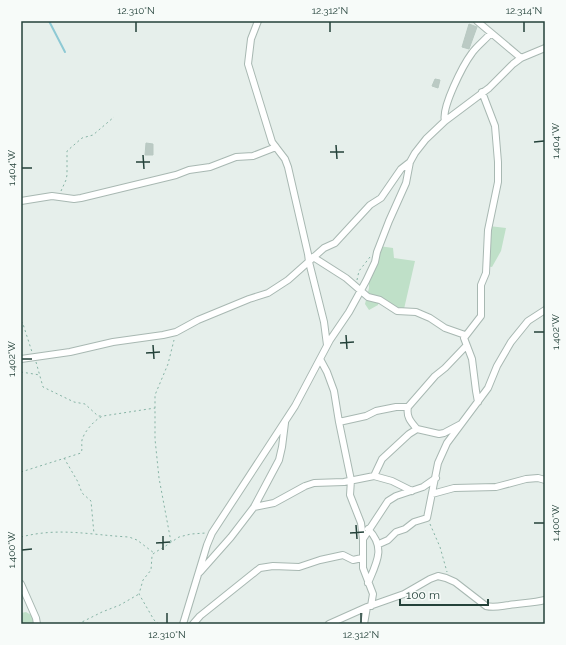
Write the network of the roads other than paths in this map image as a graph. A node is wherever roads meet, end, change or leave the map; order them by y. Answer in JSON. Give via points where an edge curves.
{"nodes":[{"id":1,"x":258,"y":21,"type":"edge"},
{"id":2,"x":477,"y":21,"type":"edge"},
{"id":3,"x":492,"y":33,"type":"junction"},
{"id":4,"x":545,"y":48,"type":"edge"},
{"id":5,"x":521,"y":58,"type":"junction"},
{"id":6,"x":482,"y":92,"type":"junction"},
{"id":7,"x":446,"y":122,"type":"junction"},
{"id":8,"x":276,"y":147,"type":"junction"},
{"id":9,"x":410,"y":162,"type":"junction"},
{"id":10,"x":21,"y":201,"type":"edge"},
{"id":11,"x":311,"y":260,"type":"junction"},
{"id":12,"x":360,"y":291,"type":"junction"},
{"id":13,"x":545,"y":310,"type":"edge"},
{"id":14,"x":465,"y":335,"type":"junction"},
{"id":15,"x":327,"y":346,"type":"junction"},
{"id":16,"x":466,"y":346,"type":"junction"},
{"id":17,"x":21,"y":359,"type":"edge"},
{"id":18,"x":320,"y":359,"type":"junction"},
{"id":19,"x":478,"y":402,"type":"junction"},
{"id":20,"x":408,"y":407,"type":"junction"},
{"id":21,"x":285,"y":421,"type":"junction"},
{"id":22,"x":339,"y":422,"type":"junction"},
{"id":23,"x":461,"y":424,"type":"junction"},
{"id":24,"x":417,"y":429,"type":"junction"},
{"id":25,"x":374,"y":476,"type":"junction"},
{"id":26,"x":436,"y":478,"type":"junction"},
{"id":27,"x":351,"y":480,"type":"junction"},
{"id":28,"x":545,"y":480,"type":"edge"},
{"id":29,"x":412,"y":491,"type":"junction"},
{"id":30,"x":432,"y":494,"type":"junction"},
{"id":31,"x":254,"y":507,"type":"junction"},
{"id":32,"x":361,"y":522,"type":"junction"},
{"id":33,"x":370,"y":530,"type":"junction"},
{"id":34,"x":363,"y":539,"type":"junction"},
{"id":35,"x":379,"y":544,"type":"junction"},
{"id":36,"x":362,"y":558,"type":"junction"},
{"id":37,"x":199,"y":573,"type":"junction"},
{"id":38,"x":368,"y":583,"type":"junction"},
{"id":39,"x":21,"y":584,"type":"edge"},
{"id":40,"x":545,"y":600,"type":"edge"},
{"id":41,"x":369,"y":607,"type":"junction"},
{"id":42,"x":37,"y":624,"type":"edge"},
{"id":43,"x":183,"y":624,"type":"edge"},
{"id":44,"x":193,"y":624,"type":"edge"},
{"id":45,"x":329,"y":624,"type":"edge"},
{"id":46,"x":364,"y":624,"type":"edge"}],
"edges":[{"from":1,"to":8,"type":"street","via":[[251,39],[248,64],[270,138]]},
{"from":2,"to":3,"type":"street"},
{"from":3,"to":5,"type":"street"},
{"from":3,"to":7,"type":"street","via":[[473,51],[462,70],[447,104]]},
{"from":4,"to":5,"type":"street"},
{"from":5,"to":6,"type":"street"},
{"from":6,"to":7,"type":"street"},
{"from":6,"to":14,"type":"street","via":[[496,126],[498,182],[488,230],[486,273],[480,289],[481,316]]},
{"from":7,"to":9,"type":"street","via":[[426,138]]},
{"from":8,"to":10,"type":"street","via":[[253,156],[236,157],[210,167],[189,170],[78,199],[58,196]]},
{"from":8,"to":11,"type":"street","via":[[288,167]]},
{"from":9,"to":11,"type":"street","via":[[401,169],[381,198],[370,205],[335,243],[324,248]]},
{"from":9,"to":12,"type":"street","via":[[406,183],[375,262]]},
{"from":11,"to":12,"type":"street","via":[[346,278]]},
{"from":11,"to":15,"type":"street"},
{"from":11,"to":17,"type":"street","via":[[268,293],[198,320],[176,332]]},
{"from":12,"to":14,"type":"street","via":[[398,311],[416,312],[445,328]]},
{"from":12,"to":15,"type":"street"},
{"from":13,"to":19,"type":"street","via":[[528,322],[511,342],[488,388]]},
{"from":14,"to":16,"type":"street"},
{"from":15,"to":18,"type":"street"},
{"from":16,"to":19,"type":"street","via":[[472,359]]},
{"from":16,"to":20,"type":"street"},
{"from":18,"to":21,"type":"street"},
{"from":18,"to":22,"type":"street","via":[[334,391]]},
{"from":19,"to":23,"type":"street"},
{"from":20,"to":22,"type":"street","via":[[376,411]]},
{"from":20,"to":24,"type":"street","via":[[409,420]]},
{"from":21,"to":31,"type":"street","via":[[279,460]]},
{"from":21,"to":37,"type":"street","via":[[212,533]]},
{"from":22,"to":27,"type":"street"},
{"from":23,"to":24,"type":"street","via":[[444,433]]},
{"from":23,"to":26,"type":"street","via":[[441,455]]},
{"from":24,"to":25,"type":"street","via":[[382,459]]},
{"from":25,"to":27,"type":"street"},
{"from":25,"to":29,"type":"street","via":[[392,480]]},
{"from":26,"to":29,"type":"street"},
{"from":26,"to":30,"type":"street"},
{"from":27,"to":31,"type":"street","via":[[314,483],[274,502]]},
{"from":27,"to":32,"type":"street","via":[[350,495]]},
{"from":28,"to":30,"type":"street","via":[[526,479],[496,487],[454,488]]},
{"from":29,"to":33,"type":"street","via":[[388,501]]},
{"from":30,"to":35,"type":"street","via":[[427,518],[414,522]]},
{"from":31,"to":37,"type":"street"},
{"from":32,"to":33,"type":"street"},
{"from":32,"to":34,"type":"street"},
{"from":33,"to":34,"type":"street"},
{"from":33,"to":35,"type":"street"},
{"from":34,"to":36,"type":"street"},
{"from":35,"to":38,"type":"street","via":[[376,563]]},
{"from":36,"to":38,"type":"street"},
{"from":36,"to":44,"type":"street","via":[[354,560],[342,555],[299,567],[260,568]]},
{"from":37,"to":43,"type":"street"},
{"from":38,"to":41,"type":"street","via":[[373,594]]},
{"from":39,"to":42,"type":"street"},
{"from":40,"to":41,"type":"street","via":[[526,604],[486,606],[450,580],[434,577],[404,594]]},
{"from":41,"to":45,"type":"street"},
{"from":41,"to":46,"type":"street"}]}
